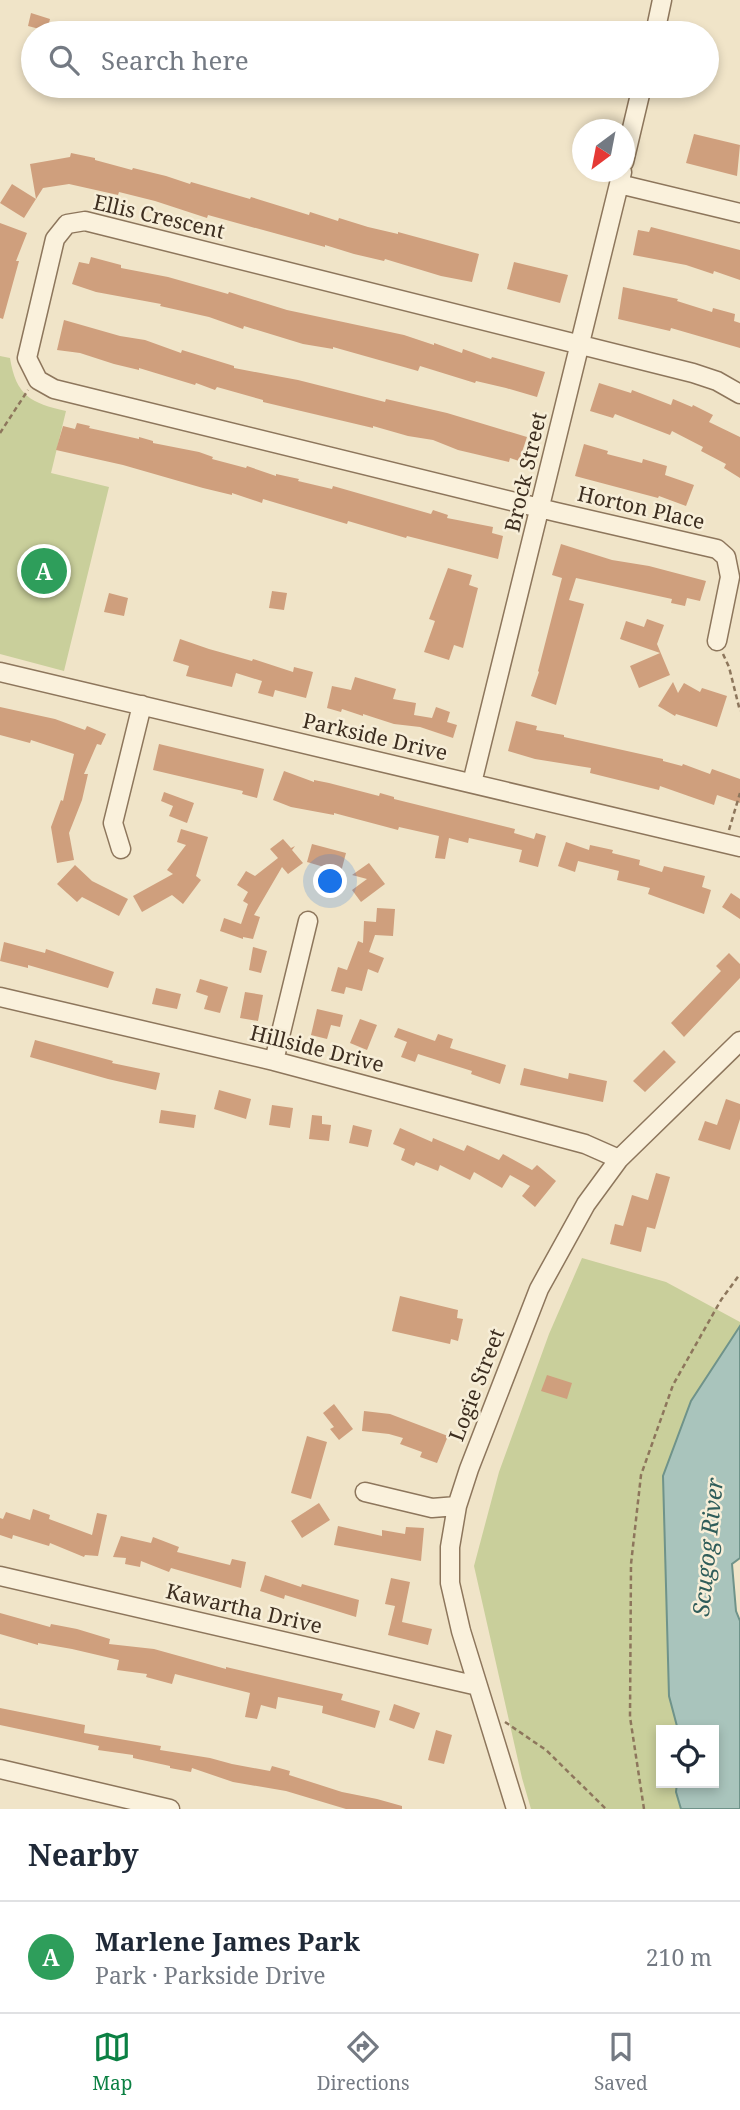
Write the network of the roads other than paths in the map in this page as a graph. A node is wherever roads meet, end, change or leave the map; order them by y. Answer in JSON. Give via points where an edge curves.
{"nodes":[{"id":1,"x":662,"y":0,"type":"edge"},
{"id":2,"x":658,"y":21,"type":"edge"},
{"id":3,"x":639,"y":98,"type":"edge"},
{"id":4,"x":635,"y":119,"type":"edge"},
{"id":5,"x":620,"y":182,"type":"edge"},
{"id":6,"x":635,"y":182,"type":"edge"},
{"id":7,"x":740,"y":213,"type":"edge"},
{"id":8,"x":580,"y":346,"type":"junction"},
{"id":9,"x":740,"y":394,"type":"edge"},
{"id":10,"x":541,"y":507,"type":"junction"},
{"id":11,"x":717,"y":641,"type":"road end"},
{"id":12,"x":0,"y":672,"type":"edge"},
{"id":13,"x":142,"y":705,"type":"junction"},
{"id":14,"x":472,"y":783,"type":"junction"},
{"id":15,"x":732,"y":846,"type":"edge"},
{"id":16,"x":121,"y":849,"type":"dead end"},
{"id":17,"x":309,"y":921,"type":"dead end"},
{"id":18,"x":0,"y":997,"type":"edge"},
{"id":19,"x":740,"y":1041,"type":"edge"},
{"id":20,"x":274,"y":1061,"type":"junction"},
{"id":21,"x":619,"y":1159,"type":"junction"},
{"id":22,"x":365,"y":1492,"type":"dead end"},
{"id":23,"x":457,"y":1506,"type":"junction"},
{"id":24,"x":0,"y":1576,"type":"edge"},
{"id":25,"x":478,"y":1686,"type":"junction"},
{"id":26,"x":0,"y":1769,"type":"edge"},
{"id":27,"x":170,"y":1809,"type":"edge"},
{"id":28,"x":516,"y":1809,"type":"edge"}],
"edges":[{"from":1,"to":2,"type":"street"},
{"from":3,"to":4,"type":"street"},
{"from":5,"to":8,"type":"street","name":"Brock Street"},
{"from":6,"to":7,"type":"street"},
{"from":8,"to":9,"type":"street","name":"Ellis Crescent","via":[[693,373]]},
{"from":8,"to":10,"type":"street","name":"Brock Street"},
{"from":8,"to":10,"type":"street","name":"Ellis Crescent","via":[[85,221],[68,224],[55,239],[27,358],[38,380],[54,389]]},
{"from":10,"to":11,"type":"street","name":"Horton Place","via":[[717,549],[726,557],[730,577]]},
{"from":10,"to":14,"type":"street","name":"Brock Street"},
{"from":12,"to":13,"type":"street","name":"Parkside Drive"},
{"from":13,"to":14,"type":"street","name":"Parkside Drive"},
{"from":13,"to":16,"type":"street","via":[[113,823]]},
{"from":14,"to":15,"type":"street","name":"Parkside Drive"},
{"from":17,"to":20,"type":"street"},
{"from":18,"to":20,"type":"street","name":"Hillside Drive"},
{"from":19,"to":21,"type":"street","name":"Logie Street"},
{"from":20,"to":21,"type":"street","name":"Hillside Drive","via":[[584,1144]]},
{"from":21,"to":23,"type":"street","name":"Logie Street","via":[[586,1204],[540,1289]]},
{"from":22,"to":23,"type":"street","via":[[432,1508]]},
{"from":23,"to":25,"type":"street","name":"Logie Street","via":[[450,1583]]},
{"from":24,"to":25,"type":"street","name":"Kawartha Drive"},
{"from":25,"to":28,"type":"street","name":"Logie Street"},
{"from":26,"to":27,"type":"street"}]}
